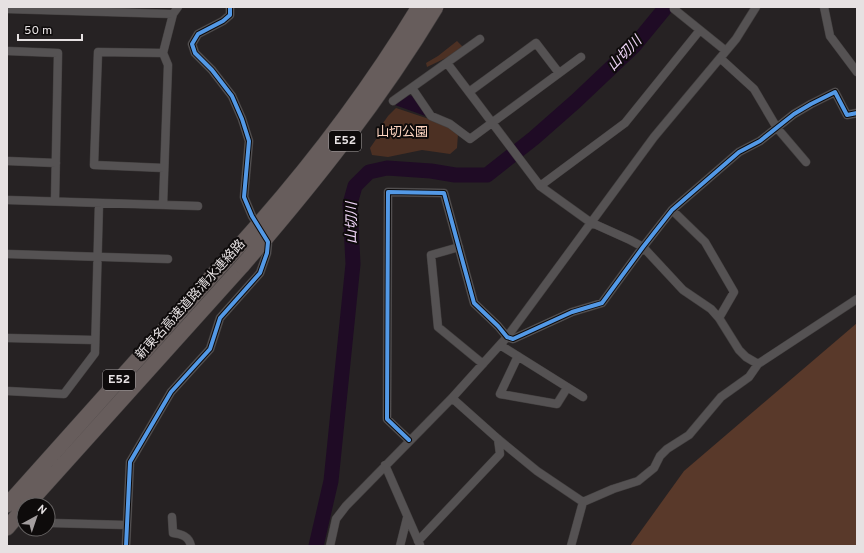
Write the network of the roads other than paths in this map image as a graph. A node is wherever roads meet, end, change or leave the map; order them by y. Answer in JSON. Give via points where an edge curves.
{"nodes":[{"id":1,"x":230,"y":7,"type":"edge"},
{"id":2,"x":419,"y":7,"type":"edge"},
{"id":3,"x":436,"y":7,"type":"edge"},
{"id":4,"x":676,"y":7,"type":"edge"},
{"id":5,"x":756,"y":7,"type":"edge"},
{"id":6,"x":824,"y":7,"type":"edge"},
{"id":7,"x":11,"y":8,"type":"edge"},
{"id":8,"x":90,"y":9,"type":"edge"},
{"id":9,"x":176,"y":10,"type":"edge"},
{"id":10,"x":700,"y":30,"type":"junction"},
{"id":11,"x":480,"y":39,"type":"dead end"},
{"id":12,"x":7,"y":50,"type":"edge"},
{"id":13,"x":726,"y":51,"type":"junction"},
{"id":14,"x":163,"y":53,"type":"junction"},
{"id":15,"x":581,"y":57,"type":"dead end"},
{"id":16,"x":720,"y":58,"type":"junction"},
{"id":17,"x":447,"y":63,"type":"junction"},
{"id":18,"x":857,"y":72,"type":"edge"},
{"id":19,"x":559,"y":73,"type":"junction"},
{"id":20,"x":412,"y":88,"type":"junction"},
{"id":21,"x":469,"y":92,"type":"junction"},
{"id":22,"x":393,"y":101,"type":"dead end"},
{"id":23,"x":857,"y":113,"type":"edge"},
{"id":24,"x":492,"y":122,"type":"junction"},
{"id":25,"x":777,"y":128,"type":"junction"},
{"id":26,"x":7,"y":161,"type":"edge"},
{"id":27,"x":806,"y":162,"type":"dead end"},
{"id":28,"x":56,"y":164,"type":"junction"},
{"id":29,"x":164,"y":168,"type":"junction"},
{"id":30,"x":540,"y":186,"type":"junction"},
{"id":31,"x":7,"y":200,"type":"edge"},
{"id":32,"x":55,"y":201,"type":"junction"},
{"id":33,"x":100,"y":203,"type":"junction"},
{"id":34,"x":163,"y":204,"type":"junction"},
{"id":35,"x":198,"y":206,"type":"dead end"},
{"id":36,"x":672,"y":210,"type":"junction"},
{"id":37,"x":590,"y":222,"type":"junction"},
{"id":38,"x":459,"y":247,"type":"junction"},
{"id":39,"x":643,"y":247,"type":"junction"},
{"id":40,"x":7,"y":254,"type":"edge"},
{"id":41,"x":98,"y":256,"type":"junction"},
{"id":42,"x":168,"y":259,"type":"dead end"},
{"id":43,"x":857,"y":299,"type":"edge"},
{"id":44,"x":719,"y":318,"type":"junction"},
{"id":45,"x":507,"y":337,"type":"junction"},
{"id":46,"x":7,"y":338,"type":"edge"},
{"id":47,"x":95,"y":340,"type":"junction"},
{"id":48,"x":500,"y":345,"type":"junction"},
{"id":49,"x":518,"y":356,"type":"junction"},
{"id":50,"x":483,"y":364,"type":"junction"},
{"id":51,"x":758,"y":364,"type":"junction"},
{"id":52,"x":567,"y":388,"type":"junction"},
{"id":53,"x":7,"y":391,"type":"edge"},
{"id":54,"x":583,"y":397,"type":"dead end"},
{"id":55,"x":452,"y":398,"type":"junction"},
{"id":56,"x":498,"y":439,"type":"junction"},
{"id":57,"x":410,"y":440,"type":"junction"},
{"id":58,"x":385,"y":465,"type":"junction"},
{"id":59,"x":34,"y":497,"type":"edge"},
{"id":60,"x":583,"y":502,"type":"junction"},
{"id":61,"x":7,"y":505,"type":"edge"},
{"id":62,"x":16,"y":517,"type":"edge"},
{"id":63,"x":172,"y":517,"type":"dead end"},
{"id":64,"x":407,"y":518,"type":"junction"},
{"id":65,"x":56,"y":523,"type":"edge"},
{"id":66,"x":126,"y":525,"type":"junction"},
{"id":67,"x":7,"y":528,"type":"edge"},
{"id":68,"x":419,"y":543,"type":"edge"},
{"id":69,"x":126,"y":546,"type":"edge"},
{"id":70,"x":191,"y":546,"type":"edge"},
{"id":71,"x":330,"y":546,"type":"edge"},
{"id":72,"x":400,"y":546,"type":"edge"},
{"id":73,"x":571,"y":546,"type":"edge"}],
"edges":[{"from":1,"to":66,"type":"street","via":[[230,15],[198,34],[192,44],[196,53],[232,96],[242,119],[249,141],[244,196],[252,216],[268,242],[267,253],[260,273],[220,318],[210,349],[171,392],[130,462]]},
{"from":2,"to":61,"type":"highway","name":"新東名高速道路清水連絡路","number":"E52","bridge":true,"via":[[343,121],[283,196]]},
{"from":3,"to":59,"type":"highway","name":"新東名高速道路清水連絡路","number":"E52","bridge":true,"via":[[354,129],[295,206]]},
{"from":4,"to":10,"type":"street","via":[[674,9]]},
{"from":5,"to":13,"type":"street"},
{"from":6,"to":18,"type":"street","via":[[830,36]]},
{"from":7,"to":8,"type":"street"},
{"from":8,"to":9,"type":"street"},
{"from":9,"to":14,"type":"street"},
{"from":10,"to":13,"type":"street"},
{"from":10,"to":30,"type":"street","via":[[625,122]]},
{"from":11,"to":17,"type":"street"},
{"from":12,"to":28,"type":"street","via":[[58,53]]},
{"from":13,"to":16,"type":"street"},
{"from":14,"to":29,"type":"street","via":[[168,65]]},
{"from":14,"to":29,"type":"street","via":[[98,52],[94,165]]},
{"from":15,"to":19,"type":"street"},
{"from":16,"to":25,"type":"street","via":[[754,89]]},
{"from":16,"to":37,"type":"street","via":[[654,137]]},
{"from":17,"to":20,"type":"street"},
{"from":17,"to":21,"type":"street"},
{"from":19,"to":21,"type":"street","via":[[536,43]]},
{"from":19,"to":24,"type":"street"},
{"from":20,"to":22,"type":"street"},
{"from":20,"to":24,"type":"street","via":[[431,116],[450,124],[470,139]]},
{"from":21,"to":24,"type":"street"},
{"from":23,"to":25,"type":"street","via":[[848,115],[835,92],[810,104]]},
{"from":24,"to":30,"type":"street"},
{"from":25,"to":27,"type":"street"},
{"from":25,"to":36,"type":"street","via":[[760,142],[739,152]]},
{"from":26,"to":28,"type":"street"},
{"from":28,"to":32,"type":"street"},
{"from":29,"to":34,"type":"street"},
{"from":30,"to":37,"type":"street"},
{"from":31,"to":32,"type":"street"},
{"from":32,"to":33,"type":"street"},
{"from":33,"to":34,"type":"street"},
{"from":33,"to":41,"type":"street"},
{"from":34,"to":35,"type":"street"},
{"from":36,"to":39,"type":"street"},
{"from":36,"to":44,"type":"street","via":[[705,242],[734,292]]},
{"from":37,"to":39,"type":"street"},
{"from":37,"to":45,"type":"street"},
{"from":38,"to":45,"type":"street","via":[[474,303]]},
{"from":38,"to":50,"type":"street","via":[[431,255],[438,327]]},
{"from":38,"to":57,"type":"street","via":[[444,193],[388,192],[387,419]]},
{"from":39,"to":44,"type":"street","via":[[683,290],[711,308]]},
{"from":39,"to":45,"type":"street","via":[[602,303],[572,312],[513,339]]},
{"from":40,"to":41,"type":"street"},
{"from":41,"to":42,"type":"street"},
{"from":41,"to":47,"type":"street"},
{"from":43,"to":51,"type":"street"},
{"from":44,"to":51,"type":"street","via":[[739,350]]},
{"from":45,"to":48,"type":"street"},
{"from":46,"to":47,"type":"street"},
{"from":47,"to":53,"type":"street","via":[[95,353],[64,394]]},
{"from":48,"to":49,"type":"street"},
{"from":48,"to":50,"type":"street"},
{"from":49,"to":52,"type":"street"},
{"from":49,"to":52,"type":"street","via":[[500,394],[557,404]]},
{"from":50,"to":55,"type":"street"},
{"from":51,"to":60,"type":"street","via":[[749,378],[721,397],[689,435],[667,449],[654,468],[638,481]]},
{"from":52,"to":54,"type":"street"},
{"from":55,"to":56,"type":"street"},
{"from":55,"to":57,"type":"street"},
{"from":56,"to":60,"type":"street","via":[[537,471]]},
{"from":56,"to":68,"type":"street","via":[[500,454]]},
{"from":57,"to":58,"type":"street"},
{"from":58,"to":64,"type":"street"},
{"from":58,"to":71,"type":"street","via":[[336,519]]},
{"from":60,"to":73,"type":"street"},
{"from":62,"to":67,"type":"highway","name":"新東名高速道路清水連絡路","number":"E52"},
{"from":63,"to":70,"type":"street","via":[[173,533],[183,535]]},
{"from":64,"to":68,"type":"street"},
{"from":64,"to":72,"type":"street"},
{"from":65,"to":66,"type":"street"},
{"from":66,"to":69,"type":"street"}]}
